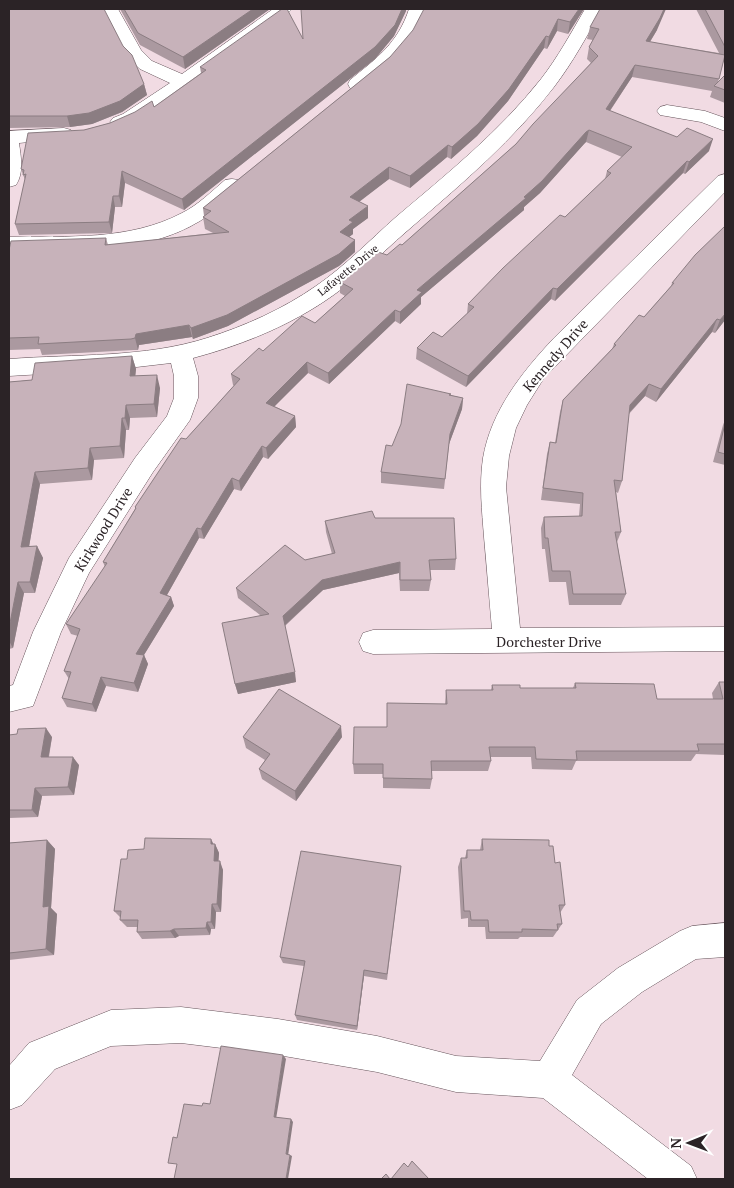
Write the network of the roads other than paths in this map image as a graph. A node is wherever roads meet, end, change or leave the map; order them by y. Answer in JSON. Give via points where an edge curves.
{"nodes":[{"id":1,"x":110,"y":9,"type":"edge"},
{"id":2,"x":283,"y":9,"type":"edge"},
{"id":3,"x":417,"y":9,"type":"edge"},
{"id":4,"x":593,"y":9,"type":"edge"},
{"id":5,"x":183,"y":82,"type":"junction"},
{"id":6,"x":344,"y":95,"type":"edge"},
{"id":7,"x":667,"y":111,"type":"dead end"},
{"id":8,"x":725,"y":125,"type":"edge"},
{"id":9,"x":106,"y":128,"type":"edge"},
{"id":10,"x":80,"y":134,"type":"edge"},
{"id":11,"x":9,"y":138,"type":"edge"},
{"id":12,"x":245,"y":175,"type":"edge"},
{"id":13,"x":725,"y":180,"type":"edge"},
{"id":14,"x":9,"y":181,"type":"edge"},
{"id":15,"x":9,"y":244,"type":"edge"},
{"id":16,"x":180,"y":353,"type":"junction"},
{"id":17,"x":9,"y":367,"type":"edge"},
{"id":18,"x":725,"y":639,"type":"edge"},
{"id":19,"x":507,"y":641,"type":"junction"},
{"id":20,"x":373,"y":642,"type":"dead end"},
{"id":21,"x":9,"y":699,"type":"edge"},
{"id":22,"x":725,"y":940,"type":"edge"},
{"id":23,"x":549,"y":1080,"type":"junction"},
{"id":24,"x":9,"y":1092,"type":"edge"},
{"id":25,"x":678,"y":1179,"type":"edge"}],
"edges":[{"from":1,"to":5,"type":"street","via":[[133,53],[146,65]]},
{"from":2,"to":5,"type":"street"},
{"from":3,"to":6,"type":"street","via":[[401,44]]},
{"from":4,"to":16,"type":"street","name":"Lafayette Drive","via":[[566,58],[511,127],[324,291],[248,332]]},
{"from":5,"to":9,"type":"street","via":[[130,118]]},
{"from":7,"to":8,"type":"street"},
{"from":10,"to":11,"type":"street"},
{"from":11,"to":14,"type":"street","via":[[12,164]]},
{"from":12,"to":15,"type":"street","via":[[192,218],[144,237]]},
{"from":13,"to":19,"type":"street","name":"Kennedy Drive","via":[[562,344],[536,372],[516,402],[496,456],[493,487]]},
{"from":16,"to":17,"type":"street","name":"Lafayette Drive","via":[[121,361]]},
{"from":16,"to":21,"type":"street","name":"Kirkwood Drive","via":[[186,376],[186,398],[178,420],[144,465],[80,566],[47,632],[23,697]]},
{"from":18,"to":19,"type":"street","name":"Dorchester Drive"},
{"from":19,"to":20,"type":"street","name":"Dorchester Drive"},
{"from":22,"to":23,"type":"street","via":[[692,943],[630,980],[589,1012]]},
{"from":23,"to":24,"type":"street","via":[[456,1074],[377,1054],[181,1025],[111,1028],[42,1056]]},
{"from":23,"to":25,"type":"street"}]}
